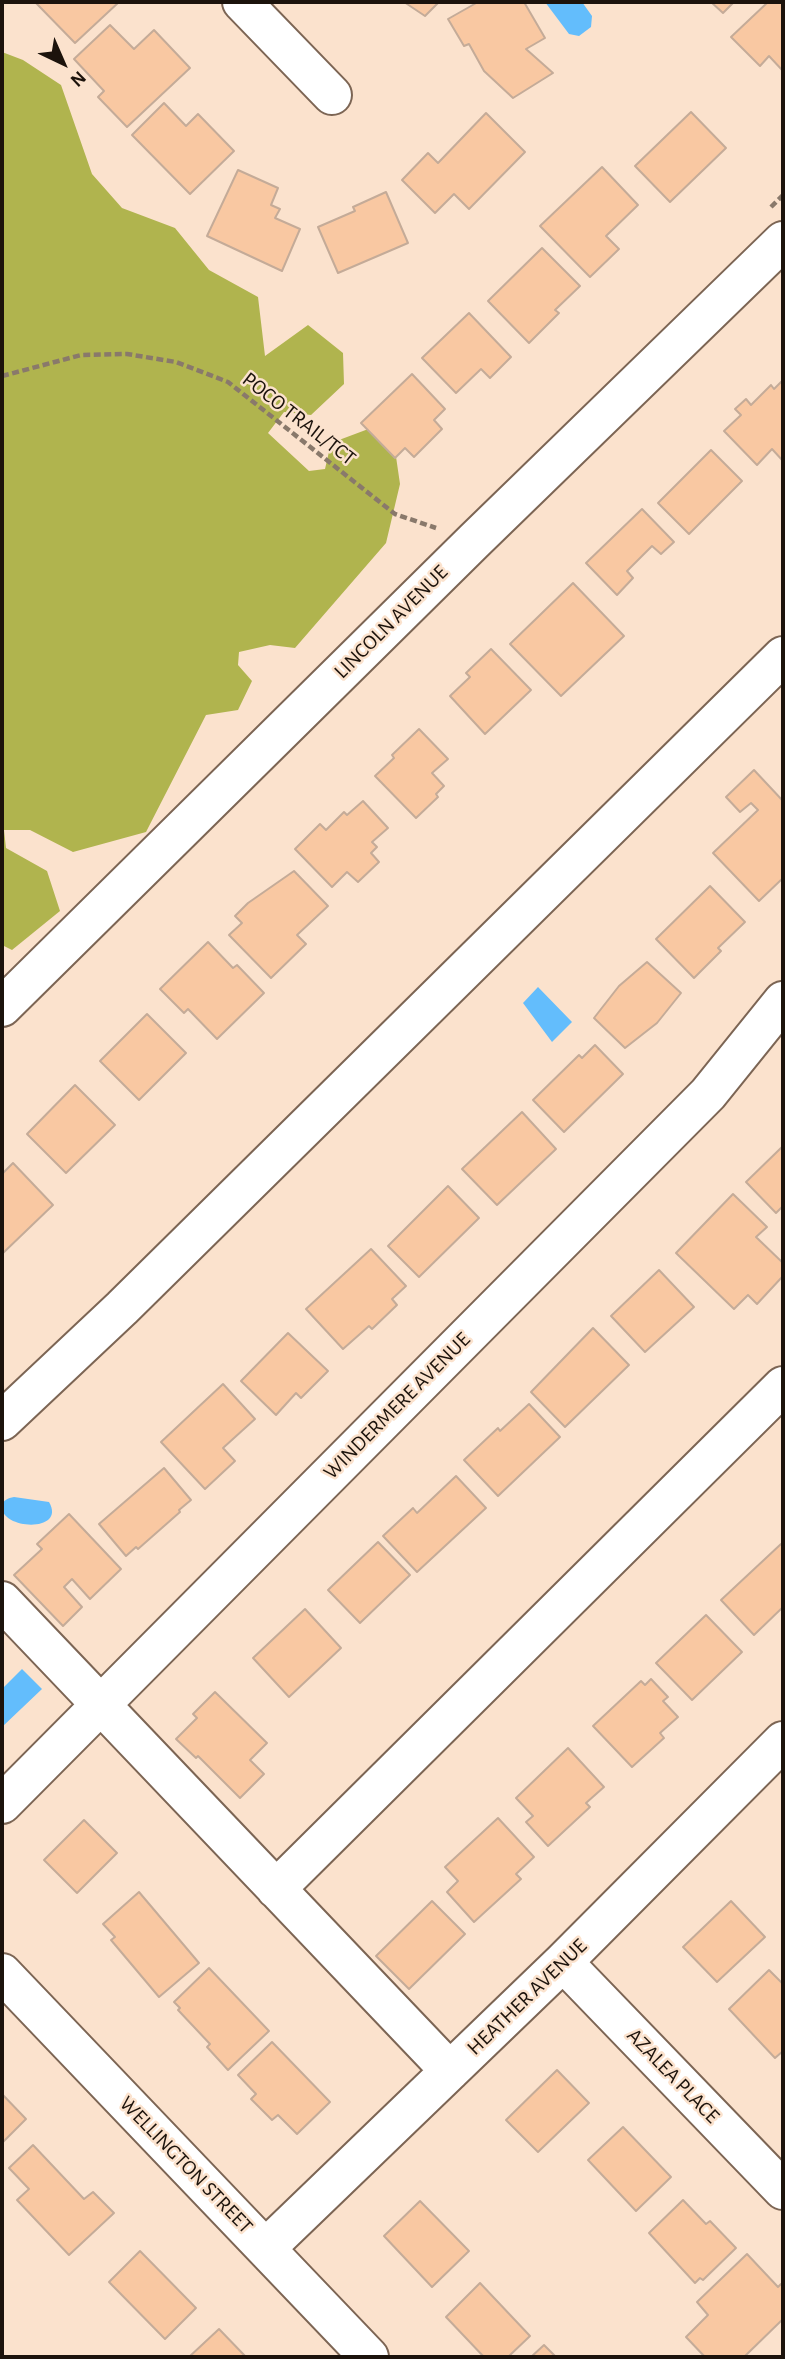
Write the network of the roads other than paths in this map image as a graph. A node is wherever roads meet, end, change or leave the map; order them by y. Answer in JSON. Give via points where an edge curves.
{"nodes":[{"id":1,"x":242,"y":2,"type":"edge"},
{"id":2,"x":332,"y":95,"type":"dead end"},
{"id":3,"x":783,"y":241,"type":"edge"},
{"id":4,"x":783,"y":656,"type":"edge"},
{"id":5,"x":783,"y":1001,"type":"edge"},
{"id":6,"x":2,"y":1007,"type":"edge"},
{"id":7,"x":783,"y":1386,"type":"edge"},
{"id":8,"x":2,"y":1421,"type":"edge"},
{"id":9,"x":2,"y":1601,"type":"edge"},
{"id":10,"x":99,"y":1704,"type":"junction"},
{"id":11,"x":783,"y":1741,"type":"edge"},
{"id":12,"x":2,"y":1804,"type":"edge"},
{"id":13,"x":276,"y":1889,"type":"junction"},
{"id":14,"x":563,"y":1962,"type":"junction"},
{"id":15,"x":2,"y":1973,"type":"edge"},
{"id":16,"x":450,"y":2071,"type":"junction"},
{"id":17,"x":783,"y":2190,"type":"edge"},
{"id":18,"x":266,"y":2248,"type":"junction"},
{"id":19,"x":369,"y":2357,"type":"edge"}],
"edges":[{"from":1,"to":2,"type":"street"},
{"from":3,"to":6,"type":"street","name":"LINCOLN AVENUE"},
{"from":4,"to":8,"type":"street"},
{"from":5,"to":10,"type":"street","name":"WINDERMERE AVENUE","via":[[708,1094]]},
{"from":7,"to":13,"type":"street"},
{"from":9,"to":10,"type":"street"},
{"from":10,"to":12,"type":"street","name":"WINDERMERE AVENUE"},
{"from":10,"to":13,"type":"street"},
{"from":11,"to":14,"type":"street","name":"HEATHER AVENUE"},
{"from":13,"to":16,"type":"street"},
{"from":14,"to":16,"type":"street","name":"HEATHER AVENUE"},
{"from":14,"to":17,"type":"street","name":"AZALEA PLACE"},
{"from":15,"to":18,"type":"street","name":"WELLINGTON STREET"},
{"from":16,"to":18,"type":"street","name":"HEATHER AVENUE"},
{"from":18,"to":19,"type":"street","name":"WELLINGTON STREET"}]}
